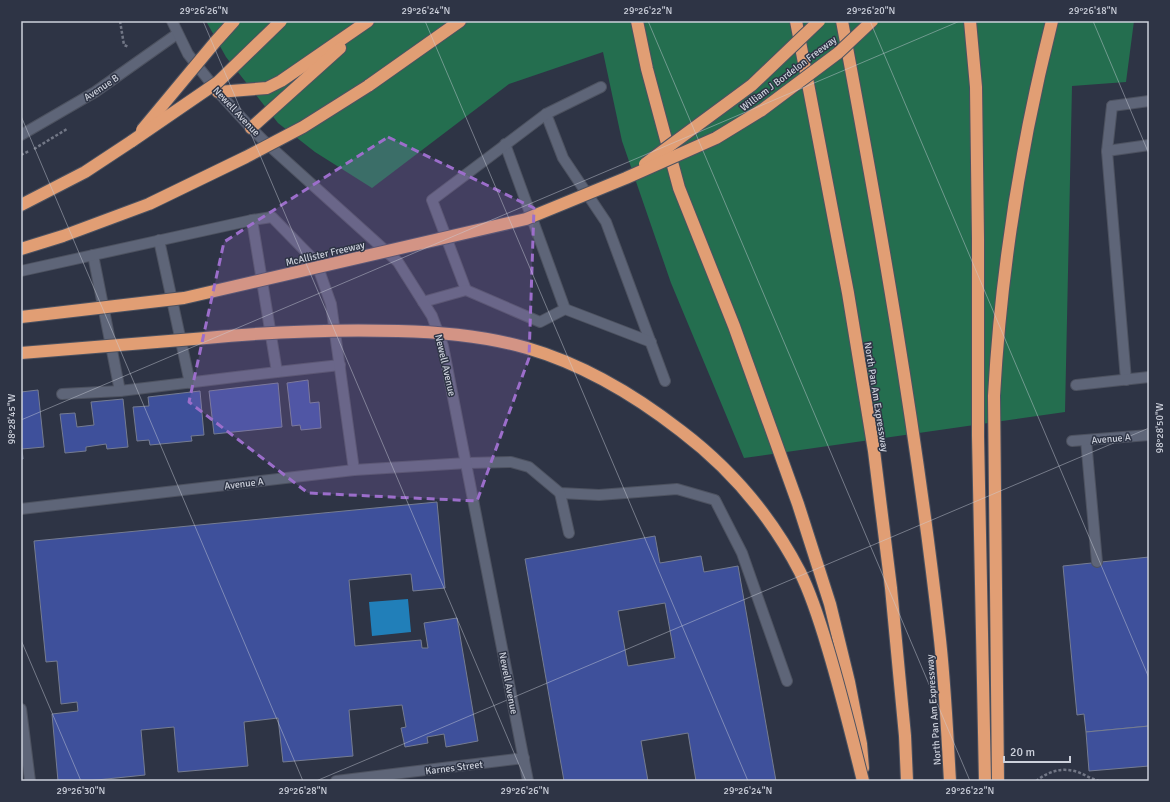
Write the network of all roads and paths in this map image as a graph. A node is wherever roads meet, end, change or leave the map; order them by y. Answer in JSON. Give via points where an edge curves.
{"nodes":[{"id":1,"x":120,"y":21,"type":"edge"},
{"id":2,"x":172,"y":21,"type":"edge"},
{"id":3,"x":234,"y":21,"type":"edge"},
{"id":4,"x":281,"y":21,"type":"edge"},
{"id":5,"x":369,"y":21,"type":"edge"},
{"id":6,"x":460,"y":21,"type":"edge"},
{"id":7,"x":637,"y":21,"type":"edge"},
{"id":8,"x":796,"y":21,"type":"edge"},
{"id":9,"x":819,"y":21,"type":"edge"},
{"id":10,"x":842,"y":21,"type":"edge"},
{"id":11,"x":872,"y":21,"type":"edge"},
{"id":12,"x":970,"y":21,"type":"edge"},
{"id":13,"x":1052,"y":21,"type":"edge"},
{"id":14,"x":177,"y":34,"type":"junction"},
{"id":15,"x":129,"y":47,"type":"dead end"},
{"id":16,"x":601,"y":87,"type":"dead end"},
{"id":17,"x":218,"y":92,"type":"junction"},
{"id":18,"x":1149,"y":101,"type":"edge"},
{"id":19,"x":546,"y":114,"type":"junction"},
{"id":20,"x":251,"y":128,"type":"junction"},
{"id":21,"x":21,"y":135,"type":"edge"},
{"id":22,"x":132,"y":141,"type":"junction"},
{"id":23,"x":505,"y":144,"type":"junction"},
{"id":24,"x":1149,"y":145,"type":"edge"},
{"id":25,"x":1108,"y":151,"type":"junction"},
{"id":26,"x":626,"y":178,"type":"junction"},
{"id":27,"x":21,"y":205,"type":"edge"},
{"id":28,"x":252,"y":220,"type":"junction"},
{"id":29,"x":159,"y":240,"type":"junction"},
{"id":30,"x":21,"y":249,"type":"edge"},
{"id":31,"x":93,"y":255,"type":"junction"},
{"id":32,"x":21,"y":271,"type":"edge"},
{"id":33,"x":466,"y":290,"type":"junction"},
{"id":34,"x":423,"y":302,"type":"junction"},
{"id":35,"x":565,"y":309,"type":"junction"},
{"id":36,"x":21,"y":317,"type":"edge"},
{"id":37,"x":651,"y":342,"type":"junction"},
{"id":38,"x":21,"y":353,"type":"edge"},
{"id":39,"x":340,"y":365,"type":"junction"},
{"id":40,"x":277,"y":372,"type":"junction"},
{"id":41,"x":1149,"y":377,"type":"edge"},
{"id":42,"x":1126,"y":380,"type":"junction"},
{"id":43,"x":665,"y":381,"type":"dead end"},
{"id":44,"x":190,"y":383,"type":"junction"},
{"id":45,"x":1076,"y":384,"type":"dead end"},
{"id":46,"x":120,"y":391,"type":"junction"},
{"id":47,"x":62,"y":394,"type":"dead end"},
{"id":48,"x":1149,"y":435,"type":"edge"},
{"id":49,"x":1086,"y":440,"type":"junction"},
{"id":50,"x":1072,"y":441,"type":"dead end"},
{"id":51,"x":467,"y":463,"type":"junction"},
{"id":52,"x":354,"y":470,"type":"junction"},
{"id":53,"x":560,"y":493,"type":"junction"},
{"id":54,"x":21,"y":509,"type":"edge"},
{"id":55,"x":569,"y":533,"type":"dead end"},
{"id":56,"x":1097,"y":562,"type":"dead end"},
{"id":57,"x":787,"y":681,"type":"dead end"},
{"id":58,"x":21,"y":708,"type":"edge"},
{"id":59,"x":524,"y":758,"type":"junction"},
{"id":60,"x":30,"y":781,"type":"edge"},
{"id":61,"x":336,"y":781,"type":"edge"},
{"id":62,"x":528,"y":781,"type":"edge"},
{"id":63,"x":864,"y":781,"type":"edge"},
{"id":64,"x":907,"y":781,"type":"edge"},
{"id":65,"x":950,"y":781,"type":"edge"},
{"id":66,"x":985,"y":781,"type":"edge"},
{"id":67,"x":998,"y":781,"type":"edge"},
{"id":68,"x":1036,"y":781,"type":"edge"},
{"id":69,"x":1100,"y":781,"type":"edge"}],
"edges":[{"from":1,"to":15,"type":"path","via":[[124,45]]},
{"from":2,"to":14,"type":"street","name":"Newell Avenue"},
{"from":3,"to":22,"type":"highway","bridge":true},
{"from":4,"to":22,"type":"highway","bridge":true,"via":[[218,82]]},
{"from":5,"to":17,"type":"highway","via":[[300,69],[267,88]]},
{"from":5,"to":20,"type":"highway"},
{"from":6,"to":30,"type":"highway","bridge":true,"via":[[368,86],[297,130],[246,157],[149,204]]},
{"from":7,"to":63,"type":"highway","bridge":true,"via":[[647,69],[679,188],[734,326],[798,504],[830,604],[850,682],[861,744]]},
{"from":8,"to":64,"type":"highway","name":"North Pan Am Expressway","via":[[848,293],[874,451],[892,596]]},
{"from":9,"to":26,"type":"highway","bridge":true,"via":[[752,84]]},
{"from":10,"to":65,"type":"highway","name":"North Pan Am Expressway","via":[[879,218],[915,443],[939,633]]},
{"from":11,"to":26,"type":"highway","name":"William J Bordelon Freeway","bridge":true,"via":[[838,52],[762,110],[716,138]]},
{"from":12,"to":66,"type":"highway","via":[[976,88],[978,436]]},
{"from":13,"to":67,"type":"highway","via":[[1023,151],[1009,238],[996,349],[994,445]]},
{"from":14,"to":17,"type":"street","name":"Newell Avenue","via":[[188,54]]},
{"from":14,"to":21,"type":"street","name":"Avenue B","via":[[95,92]]},
{"from":16,"to":19,"type":"street"},
{"from":17,"to":20,"type":"street","name":"Newell Avenue"},
{"from":18,"to":25,"type":"street","via":[[1112,106]]},
{"from":19,"to":23,"type":"street"},
{"from":19,"to":37,"type":"street","via":[[562,158],[606,222]]},
{"from":20,"to":34,"type":"street","name":"Newell Avenue","via":[[398,262]]},
{"from":22,"to":27,"type":"highway","via":[[85,172]]},
{"from":23,"to":33,"type":"street","via":[[432,200]]},
{"from":23,"to":35,"type":"street"},
{"from":24,"to":25,"type":"street"},
{"from":25,"to":42,"type":"street"},
{"from":26,"to":36,"type":"highway","name":"McAllister Freeway","bridge":true,"via":[[526,218],[184,298]]},
{"from":28,"to":29,"type":"street"},
{"from":28,"to":39,"type":"street","via":[[272,217],[316,262],[331,304]]},
{"from":28,"to":40,"type":"street"},
{"from":29,"to":31,"type":"street"},
{"from":29,"to":44,"type":"street"},
{"from":31,"to":32,"type":"street"},
{"from":31,"to":46,"type":"street"},
{"from":33,"to":34,"type":"street"},
{"from":33,"to":35,"type":"street","via":[[540,322]]},
{"from":34,"to":51,"type":"street","name":"Newell Avenue","via":[[432,316],[443,346]]},
{"from":35,"to":37,"type":"street"},
{"from":37,"to":43,"type":"street"},
{"from":38,"to":63,"type":"highway","bridge":true,"via":[[253,333],[341,330],[421,332],[462,335],[528,349],[595,376],[633,396],[698,444],[749,494],[781,538],[816,610]]},
{"from":39,"to":40,"type":"street"},
{"from":39,"to":52,"type":"street"},
{"from":40,"to":44,"type":"street"},
{"from":41,"to":42,"type":"street"},
{"from":42,"to":45,"type":"street"},
{"from":44,"to":46,"type":"street"},
{"from":46,"to":47,"type":"street"},
{"from":48,"to":49,"type":"street","name":"Avenue A"},
{"from":49,"to":50,"type":"street","name":"Avenue A"},
{"from":49,"to":56,"type":"street"},
{"from":51,"to":52,"type":"street","name":"Avenue A"},
{"from":51,"to":53,"type":"street","name":"Avenue A","via":[[511,462],[529,467]]},
{"from":51,"to":59,"type":"street","name":"Newell Avenue"},
{"from":52,"to":54,"type":"street","name":"Avenue A"},
{"from":53,"to":55,"type":"street"},
{"from":53,"to":57,"type":"street","via":[[599,495],[677,489],[716,500],[742,553]]},
{"from":58,"to":60,"type":"street"},
{"from":59,"to":61,"type":"street","name":"Karnes Street"},
{"from":59,"to":62,"type":"street","name":"Newell Avenue"},
{"from":68,"to":69,"type":"path","via":[[1045,774],[1066,769]]}]}
